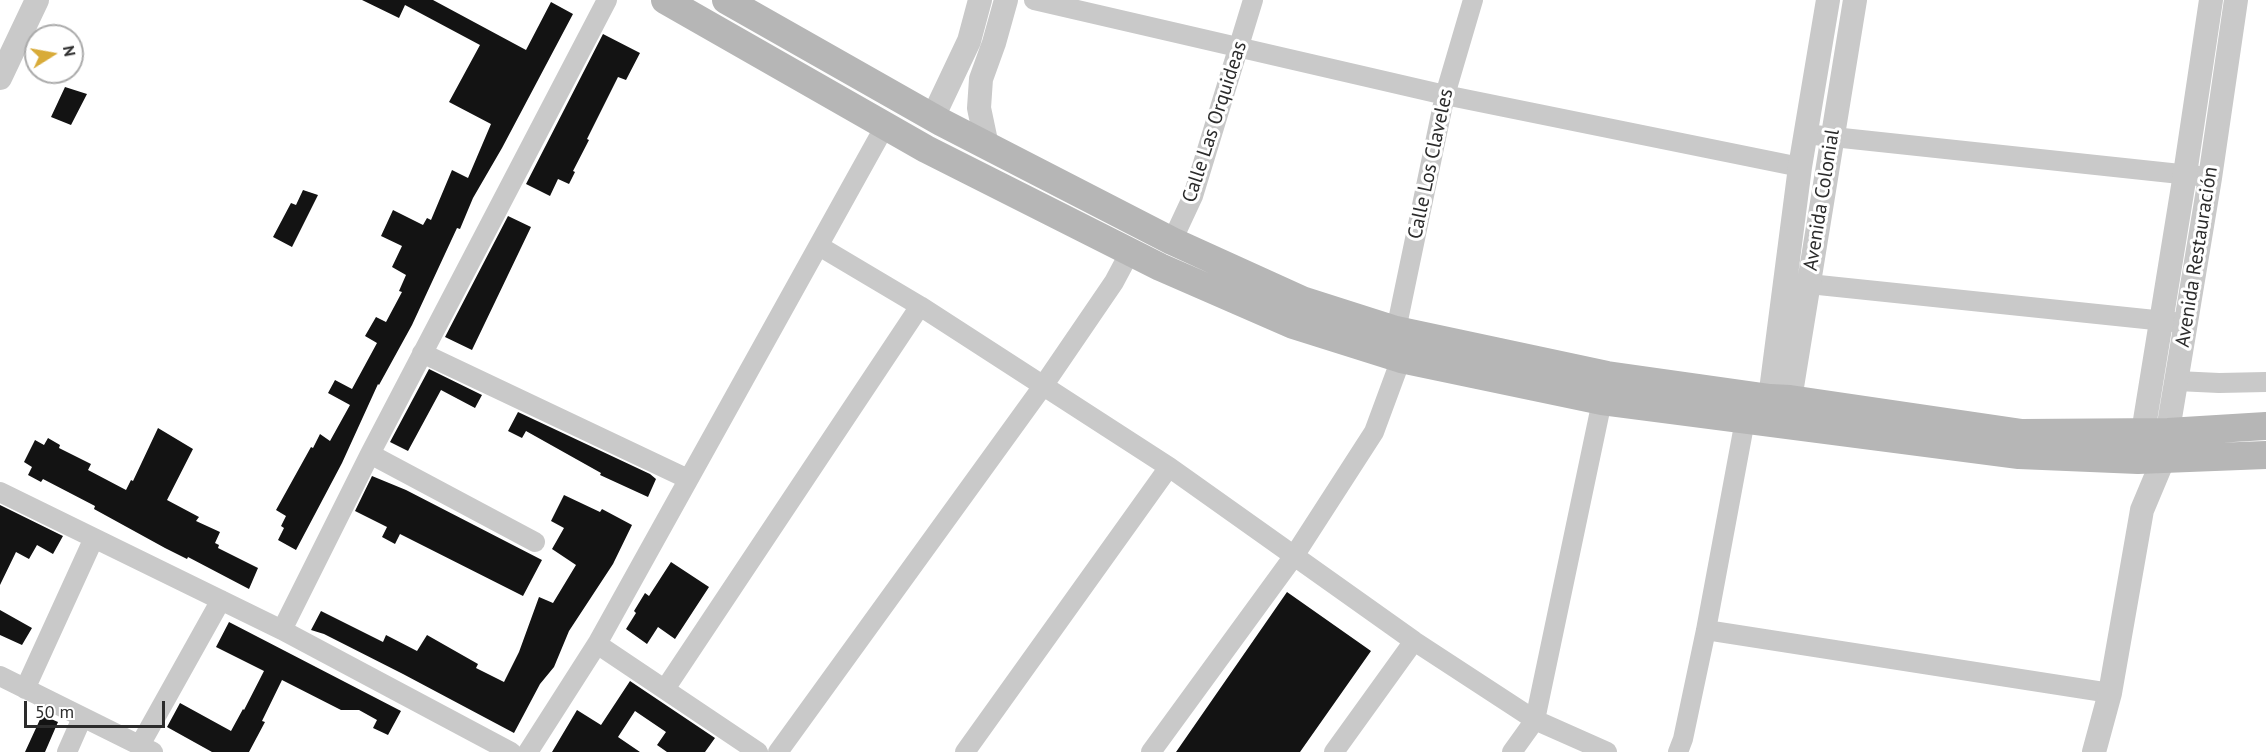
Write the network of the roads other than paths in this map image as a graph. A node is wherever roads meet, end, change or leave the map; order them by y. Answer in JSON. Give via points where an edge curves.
{"nodes":[{"id":1,"x":37,"y":0,"type":"edge"},
{"id":2,"x":607,"y":0,"type":"edge"},
{"id":3,"x":665,"y":0,"type":"edge"},
{"id":4,"x":726,"y":0,"type":"edge"},
{"id":5,"x":980,"y":0,"type":"edge"},
{"id":6,"x":1006,"y":0,"type":"edge"},
{"id":7,"x":1034,"y":0,"type":"edge"},
{"id":8,"x":1254,"y":0,"type":"edge"},
{"id":9,"x":1473,"y":0,"type":"edge"},
{"id":10,"x":1828,"y":0,"type":"edge"},
{"id":11,"x":1855,"y":0,"type":"edge"},
{"id":12,"x":2211,"y":0,"type":"edge"},
{"id":13,"x":2236,"y":0,"type":"edge"},
{"id":14,"x":1240,"y":47,"type":"junction"},
{"id":15,"x":1,"y":74,"type":"edge"},
{"id":16,"x":1445,"y":95,"type":"junction"},
{"id":17,"x":937,"y":120,"type":"junction"},
{"id":18,"x":885,"y":126,"type":"junction"},
{"id":19,"x":1805,"y":134,"type":"junction"},
{"id":20,"x":1832,"y":139,"type":"junction"},
{"id":21,"x":987,"y":146,"type":"junction"},
{"id":22,"x":926,"y":149,"type":"junction"},
{"id":23,"x":1800,"y":167,"type":"junction"},
{"id":24,"x":2185,"y":174,"type":"junction"},
{"id":25,"x":2210,"y":178,"type":"junction"},
{"id":26,"x":1172,"y":242,"type":"junction"},
{"id":27,"x":819,"y":246,"type":"junction"},
{"id":28,"x":1130,"y":252,"type":"junction"},
{"id":29,"x":1809,"y":284,"type":"junction"},
{"id":30,"x":920,"y":306,"type":"junction"},
{"id":31,"x":2161,"y":321,"type":"junction"},
{"id":32,"x":2186,"y":323,"type":"junction"},
{"id":33,"x":1396,"y":330,"type":"junction"},
{"id":34,"x":422,"y":353,"type":"junction"},
{"id":35,"x":1401,"y":359,"type":"junction"},
{"id":36,"x":2177,"y":381,"type":"junction"},
{"id":37,"x":2266,"y":382,"type":"edge"},
{"id":38,"x":1043,"y":386,"type":"junction"},
{"id":39,"x":1780,"y":399,"type":"junction"},
{"id":40,"x":1602,"y":401,"type":"junction"},
{"id":41,"x":1745,"y":420,"type":"junction"},
{"id":42,"x":2266,"y":426,"type":"edge"},
{"id":43,"x":2155,"y":432,"type":"junction"},
{"id":44,"x":370,"y":454,"type":"junction"},
{"id":45,"x":2266,"y":455,"type":"edge"},
{"id":46,"x":2151,"y":460,"type":"junction"},
{"id":47,"x":1169,"y":467,"type":"junction"},
{"id":48,"x":688,"y":479,"type":"junction"},
{"id":49,"x":0,"y":492,"type":"edge"},
{"id":50,"x":94,"y":538,"type":"junction"},
{"id":51,"x":535,"y":542,"type":"dead end"},
{"id":52,"x":1294,"y":555,"type":"junction"},
{"id":53,"x":221,"y":600,"type":"junction"},
{"id":54,"x":282,"y":630,"type":"junction"},
{"id":55,"x":1706,"y":630,"type":"junction"},
{"id":56,"x":1414,"y":641,"type":"junction"},
{"id":57,"x":597,"y":644,"type":"junction"},
{"id":58,"x":0,"y":676,"type":"edge"},
{"id":59,"x":25,"y":689,"type":"junction"},
{"id":60,"x":664,"y":689,"type":"junction"},
{"id":61,"x":2110,"y":693,"type":"junction"},
{"id":62,"x":82,"y":718,"type":"junction"},
{"id":63,"x":1535,"y":720,"type":"junction"},
{"id":64,"x":147,"y":748,"type":"edge"},
{"id":65,"x":67,"y":752,"type":"edge"},
{"id":66,"x":511,"y":752,"type":"edge"},
{"id":67,"x":528,"y":752,"type":"edge"},
{"id":68,"x":758,"y":752,"type":"edge"},
{"id":69,"x":778,"y":752,"type":"edge"},
{"id":70,"x":965,"y":752,"type":"edge"},
{"id":71,"x":1151,"y":752,"type":"edge"},
{"id":72,"x":1334,"y":752,"type":"edge"},
{"id":73,"x":1512,"y":752,"type":"edge"},
{"id":74,"x":1606,"y":752,"type":"edge"},
{"id":75,"x":1678,"y":752,"type":"edge"},
{"id":76,"x":2094,"y":752,"type":"edge"}],
"edges":[{"from":1,"to":15,"type":"street"},
{"from":2,"to":34,"type":"street"},
{"from":3,"to":18,"type":"main road"},
{"from":4,"to":17,"type":"main road"},
{"from":5,"to":17,"type":"street","via":[[969,41]]},
{"from":6,"to":21,"type":"street","via":[[981,79],[980,108]]},
{"from":7,"to":14,"type":"street"},
{"from":8,"to":14,"type":"street","name":"Calle Las Orquideas"},
{"from":9,"to":16,"type":"street","name":"Calle Los Claveles"},
{"from":10,"to":19,"type":"street"},
{"from":11,"to":20,"type":"street","name":"Avenida Colonial"},
{"from":12,"to":24,"type":"street","name":"Avenida Restauración"},
{"from":13,"to":25,"type":"street","name":"Avenida Restauración"},
{"from":14,"to":16,"type":"street"},
{"from":14,"to":26,"type":"street","name":"Calle Las Orquideas","via":[[1193,196]]},
{"from":16,"to":23,"type":"street"},
{"from":16,"to":33,"type":"street","name":"Calle Los Claveles"},
{"from":17,"to":21,"type":"main road"},
{"from":17,"to":22,"type":"main road"},
{"from":18,"to":22,"type":"main road"},
{"from":18,"to":27,"type":"street"},
{"from":19,"to":20,"type":"street"},
{"from":19,"to":23,"type":"street"},
{"from":20,"to":24,"type":"street"},
{"from":20,"to":29,"type":"street","name":"Avenida Colonial"},
{"from":21,"to":26,"type":"main road"},
{"from":22,"to":28,"type":"main road"},
{"from":23,"to":39,"type":"street"},
{"from":24,"to":25,"type":"street"},
{"from":24,"to":31,"type":"street","name":"Avenida Restauración"},
{"from":25,"to":32,"type":"street","name":"Avenida Restauración"},
{"from":26,"to":33,"type":"main road","via":[[1302,300]]},
{"from":27,"to":30,"type":"street"},
{"from":27,"to":48,"type":"street"},
{"from":28,"to":35,"type":"main road","via":[[1293,325]]},
{"from":28,"to":38,"type":"street"},
{"from":29,"to":31,"type":"street"},
{"from":29,"to":39,"type":"street","name":"Avenida Colonial"},
{"from":30,"to":38,"type":"street"},
{"from":30,"to":60,"type":"street"},
{"from":31,"to":32,"type":"street"},
{"from":31,"to":43,"type":"street","name":"Avenida Restauración"},
{"from":32,"to":36,"type":"street","name":"Avenida Restauración"},
{"from":33,"to":39,"type":"main road","via":[[1607,375]]},
{"from":34,"to":44,"type":"street"},
{"from":34,"to":48,"type":"street"},
{"from":35,"to":40,"type":"main road"},
{"from":35,"to":52,"type":"street","via":[[1374,432]]},
{"from":36,"to":37,"type":"street"},
{"from":36,"to":43,"type":"street","name":"Avenida Restauración"},
{"from":38,"to":47,"type":"street"},
{"from":38,"to":69,"type":"street"},
{"from":39,"to":43,"type":"main road","via":[[2022,433]]},
{"from":40,"to":41,"type":"main road"},
{"from":40,"to":63,"type":"street"},
{"from":41,"to":46,"type":"main road","via":[[2019,455]]},
{"from":41,"to":55,"type":"street"},
{"from":42,"to":43,"type":"main road"},
{"from":43,"to":46,"type":"street","name":"Avenida Restauración"},
{"from":44,"to":51,"type":"street"},
{"from":44,"to":54,"type":"street"},
{"from":45,"to":46,"type":"main road"},
{"from":46,"to":61,"type":"street","name":"Avenida Restauración"},
{"from":47,"to":52,"type":"street"},
{"from":47,"to":70,"type":"street"},
{"from":48,"to":57,"type":"street"},
{"from":49,"to":50,"type":"street"},
{"from":50,"to":53,"type":"street"},
{"from":50,"to":59,"type":"street"},
{"from":52,"to":56,"type":"street"},
{"from":52,"to":71,"type":"street"},
{"from":53,"to":54,"type":"street"},
{"from":53,"to":64,"type":"street"},
{"from":54,"to":66,"type":"street"},
{"from":55,"to":61,"type":"street"},
{"from":55,"to":75,"type":"street"},
{"from":56,"to":63,"type":"street"},
{"from":56,"to":72,"type":"street"},
{"from":57,"to":60,"type":"street"},
{"from":57,"to":67,"type":"street"},
{"from":58,"to":59,"type":"street"},
{"from":59,"to":62,"type":"street"},
{"from":60,"to":68,"type":"street"},
{"from":61,"to":76,"type":"street","name":"Avenida Restauración"},
{"from":62,"to":64,"type":"street"},
{"from":62,"to":65,"type":"street"},
{"from":63,"to":73,"type":"street"},
{"from":63,"to":74,"type":"street"}]}
